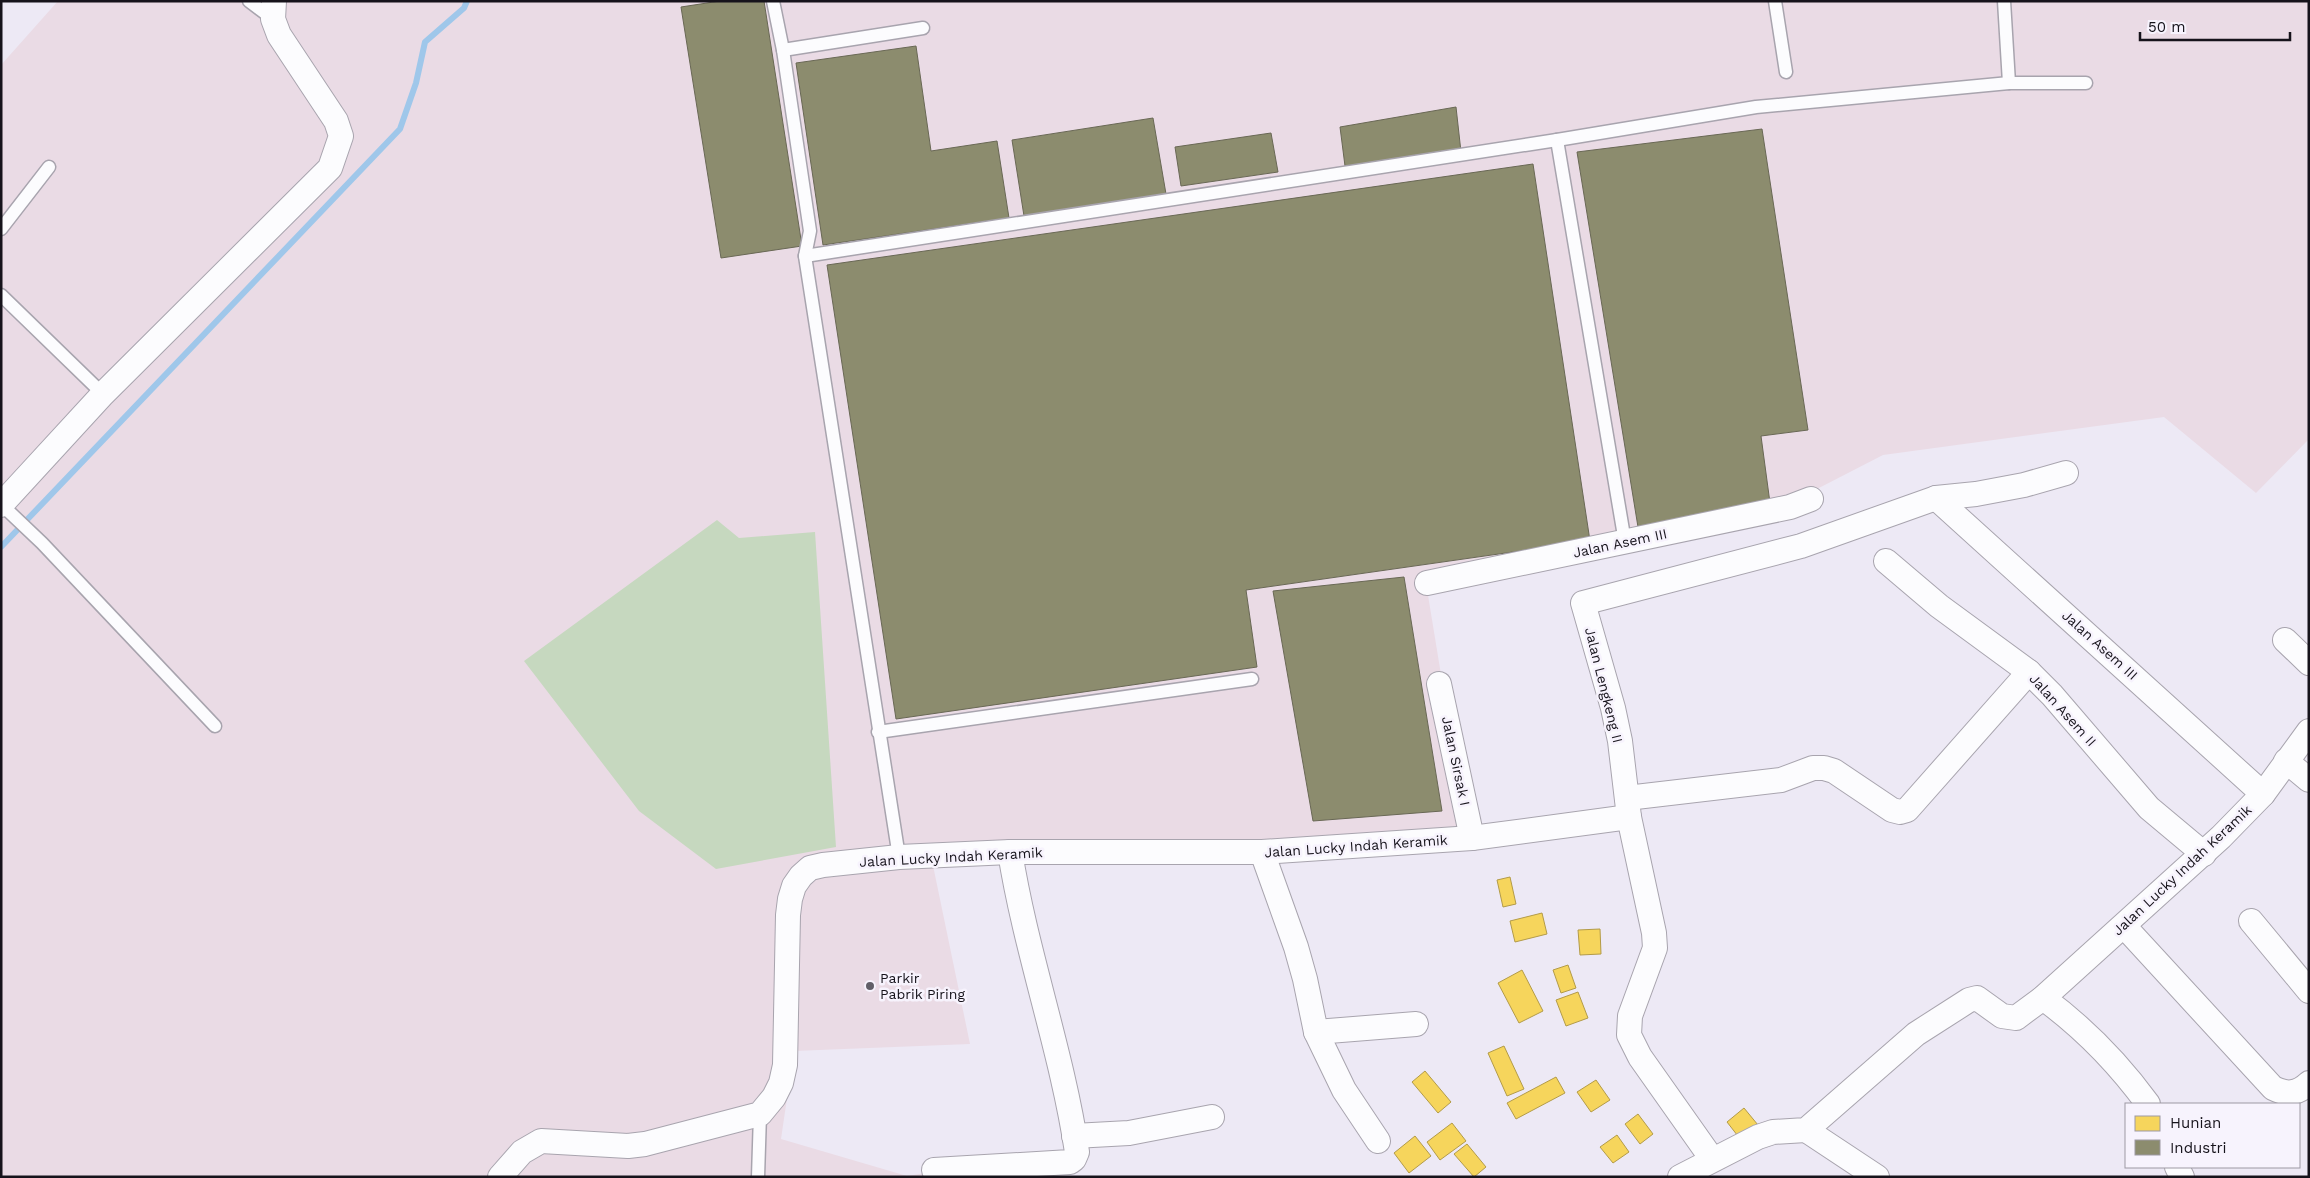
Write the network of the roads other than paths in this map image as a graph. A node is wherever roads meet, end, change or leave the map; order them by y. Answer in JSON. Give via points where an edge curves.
{"nodes":[{"id":1,"x":249,"y":1,"type":"edge"},
{"id":2,"x":773,"y":1,"type":"edge"},
{"id":3,"x":1775,"y":1,"type":"edge"},
{"id":4,"x":2004,"y":1,"type":"edge"},
{"id":5,"x":273,"y":10,"type":"edge"},
{"id":6,"x":923,"y":28,"type":"dead end"},
{"id":7,"x":783,"y":50,"type":"junction"},
{"id":8,"x":1786,"y":72,"type":"dead end"},
{"id":9,"x":2010,"y":83,"type":"junction"},
{"id":10,"x":2086,"y":83,"type":"dead end"},
{"id":11,"x":1557,"y":140,"type":"junction"},
{"id":12,"x":49,"y":168,"type":"dead end"},
{"id":13,"x":1,"y":229,"type":"edge"},
{"id":14,"x":805,"y":256,"type":"junction"},
{"id":15,"x":1,"y":295,"type":"edge"},
{"id":16,"x":103,"y":394,"type":"junction"},
{"id":17,"x":2066,"y":473,"type":"dead end"},
{"id":18,"x":1936,"y":498,"type":"junction"},
{"id":19,"x":1811,"y":499,"type":"dead end"},
{"id":20,"x":5,"y":508,"type":"edge"},
{"id":21,"x":1625,"y":542,"type":"junction"},
{"id":22,"x":1886,"y":561,"type":"dead end"},
{"id":23,"x":1427,"y":583,"type":"dead end"},
{"id":24,"x":2285,"y":640,"type":"dead end"},
{"id":25,"x":2309,"y":663,"type":"edge"},
{"id":26,"x":2029,"y":672,"type":"junction"},
{"id":27,"x":1252,"y":679,"type":"dead end"},
{"id":28,"x":1439,"y":684,"type":"dead end"},
{"id":29,"x":215,"y":726,"type":"dead end"},
{"id":30,"x":2309,"y":731,"type":"edge"},
{"id":31,"x":878,"y":732,"type":"junction"},
{"id":32,"x":2286,"y":761,"type":"junction"},
{"id":33,"x":2309,"y":780,"type":"edge"},
{"id":34,"x":2263,"y":794,"type":"junction"},
{"id":35,"x":1628,"y":807,"type":"junction"},
{"id":36,"x":1472,"y":838,"type":"junction"},
{"id":37,"x":1010,"y":852,"type":"junction"},
{"id":38,"x":1262,"y":852,"type":"junction"},
{"id":39,"x":2204,"y":854,"type":"junction"},
{"id":40,"x":899,"y":857,"type":"junction"},
{"id":41,"x":2251,"y":921,"type":"dead end"},
{"id":42,"x":2124,"y":926,"type":"junction"},
{"id":43,"x":2309,"y":991,"type":"edge"},
{"id":44,"x":2043,"y":998,"type":"junction"},
{"id":45,"x":1416,"y":1024,"type":"dead end"},
{"id":46,"x":1316,"y":1032,"type":"junction"},
{"id":47,"x":2309,"y":1083,"type":"edge"},
{"id":48,"x":2147,"y":1103,"type":"edge"},
{"id":49,"x":760,"y":1114,"type":"junction"},
{"id":50,"x":1212,"y":1117,"type":"dead end"},
{"id":51,"x":1806,"y":1130,"type":"junction"},
{"id":52,"x":1074,"y":1136,"type":"junction"},
{"id":53,"x":1378,"y":1141,"type":"dead end"},
{"id":54,"x":1712,"y":1159,"type":"junction"},
{"id":55,"x":934,"y":1170,"type":"dead end"},
{"id":56,"x":500,"y":1177,"type":"edge"},
{"id":57,"x":758,"y":1177,"type":"edge"},
{"id":58,"x":1680,"y":1177,"type":"edge"},
{"id":59,"x":1877,"y":1177,"type":"edge"}],
"edges":[{"from":1,"to":5,"type":"lane"},
{"from":2,"to":7,"type":"lane"},
{"from":3,"to":8,"type":"lane"},
{"from":4,"to":9,"type":"lane"},
{"from":5,"to":16,"type":"street","via":[[279,35],[336,121],[341,136],[330,168]]},
{"from":6,"to":7,"type":"lane"},
{"from":7,"to":14,"type":"lane","via":[[810,231]]},
{"from":9,"to":10,"type":"lane"},
{"from":9,"to":11,"type":"lane","via":[[1756,107]]},
{"from":11,"to":14,"type":"lane"},
{"from":11,"to":21,"type":"lane"},
{"from":12,"to":13,"type":"lane"},
{"from":14,"to":31,"type":"lane"},
{"from":15,"to":16,"type":"lane"},
{"from":16,"to":20,"type":"street"},
{"from":17,"to":18,"type":"street","via":[[2024,485]]},
{"from":18,"to":34,"type":"street","name":"Jalan Asem III"},
{"from":18,"to":35,"type":"street","name":"Jalan Lengkeng II","via":[[1801,546],[1583,602],[1613,708]]},
{"from":19,"to":21,"type":"street","name":"Jalan Asem III","via":[[1790,507]]},
{"from":20,"to":29,"type":"lane"},
{"from":21,"to":23,"type":"street","name":"Jalan Asem III"},
{"from":22,"to":26,"type":"street","name":"Jalan Asem II","via":[[1939,606]]},
{"from":24,"to":25,"type":"street"},
{"from":26,"to":35,"type":"street","name":"Jalan Lucky Indah Keramik","via":[[1907,810],[1892,810],[1834,771],[1824,768],[1813,768],[1780,780]]},
{"from":26,"to":39,"type":"street","name":"Jalan Asem II","via":[[2149,808]]},
{"from":27,"to":31,"type":"lane"},
{"from":28,"to":36,"type":"street","name":"Jalan Sirsak I"},
{"from":30,"to":32,"type":"street","name":"Jalan Lucky Indah Keramik"},
{"from":31,"to":40,"type":"lane"},
{"from":32,"to":33,"type":"street"},
{"from":32,"to":34,"type":"street","name":"Jalan Lucky Indah Keramik"},
{"from":34,"to":39,"type":"street","name":"Jalan Lucky Indah Keramik"},
{"from":35,"to":36,"type":"street","name":"Jalan Lucky Indah Keramik"},
{"from":35,"to":54,"type":"street","name":"Jalan Lengkeng II","via":[[1655,948],[1630,1016],[1629,1035],[1640,1057]]},
{"from":36,"to":38,"type":"street","name":"Jalan Lucky Indah Keramik"},
{"from":37,"to":38,"type":"street","name":"Jalan Lucky Indah Keramik"},
{"from":37,"to":40,"type":"street","name":"Jalan Lucky Indah Keramik"},
{"from":37,"to":52,"type":"street","via":[[1017,898],[1060,1066]]},
{"from":38,"to":46,"type":"street","via":[[1296,947]]},
{"from":39,"to":42,"type":"street","name":"Jalan Lucky Indah Keramik"},
{"from":40,"to":49,"type":"street","name":"Jalan Lucky Indah Keramik","via":[[810,868],[794,886],[788,915],[784,1065],[781,1083]]},
{"from":41,"to":43,"type":"street"},
{"from":42,"to":44,"type":"street","name":"Jalan Lucky Indah Keramik"},
{"from":42,"to":47,"type":"street","via":[[2273,1088],[2291,1093],[2302,1090]]},
{"from":44,"to":48,"type":"street","via":[[2098,1044]]},
{"from":44,"to":51,"type":"street","name":"Jalan Lucky Indah Keramik","via":[[2016,1018],[2002,1016],[1977,998],[1957,1006],[1916,1034]]},
{"from":45,"to":46,"type":"street"},
{"from":46,"to":53,"type":"street","via":[[1344,1090]]},
{"from":49,"to":56,"type":"street","via":[[645,1144],[541,1141],[522,1152]]},
{"from":49,"to":57,"type":"lane"},
{"from":50,"to":52,"type":"street","via":[[1130,1133]]},
{"from":51,"to":54,"type":"street","via":[[1773,1132]]},
{"from":51,"to":59,"type":"street"},
{"from":52,"to":55,"type":"street","via":[[1077,1152],[1070,1162]]},
{"from":54,"to":58,"type":"street"}]}
